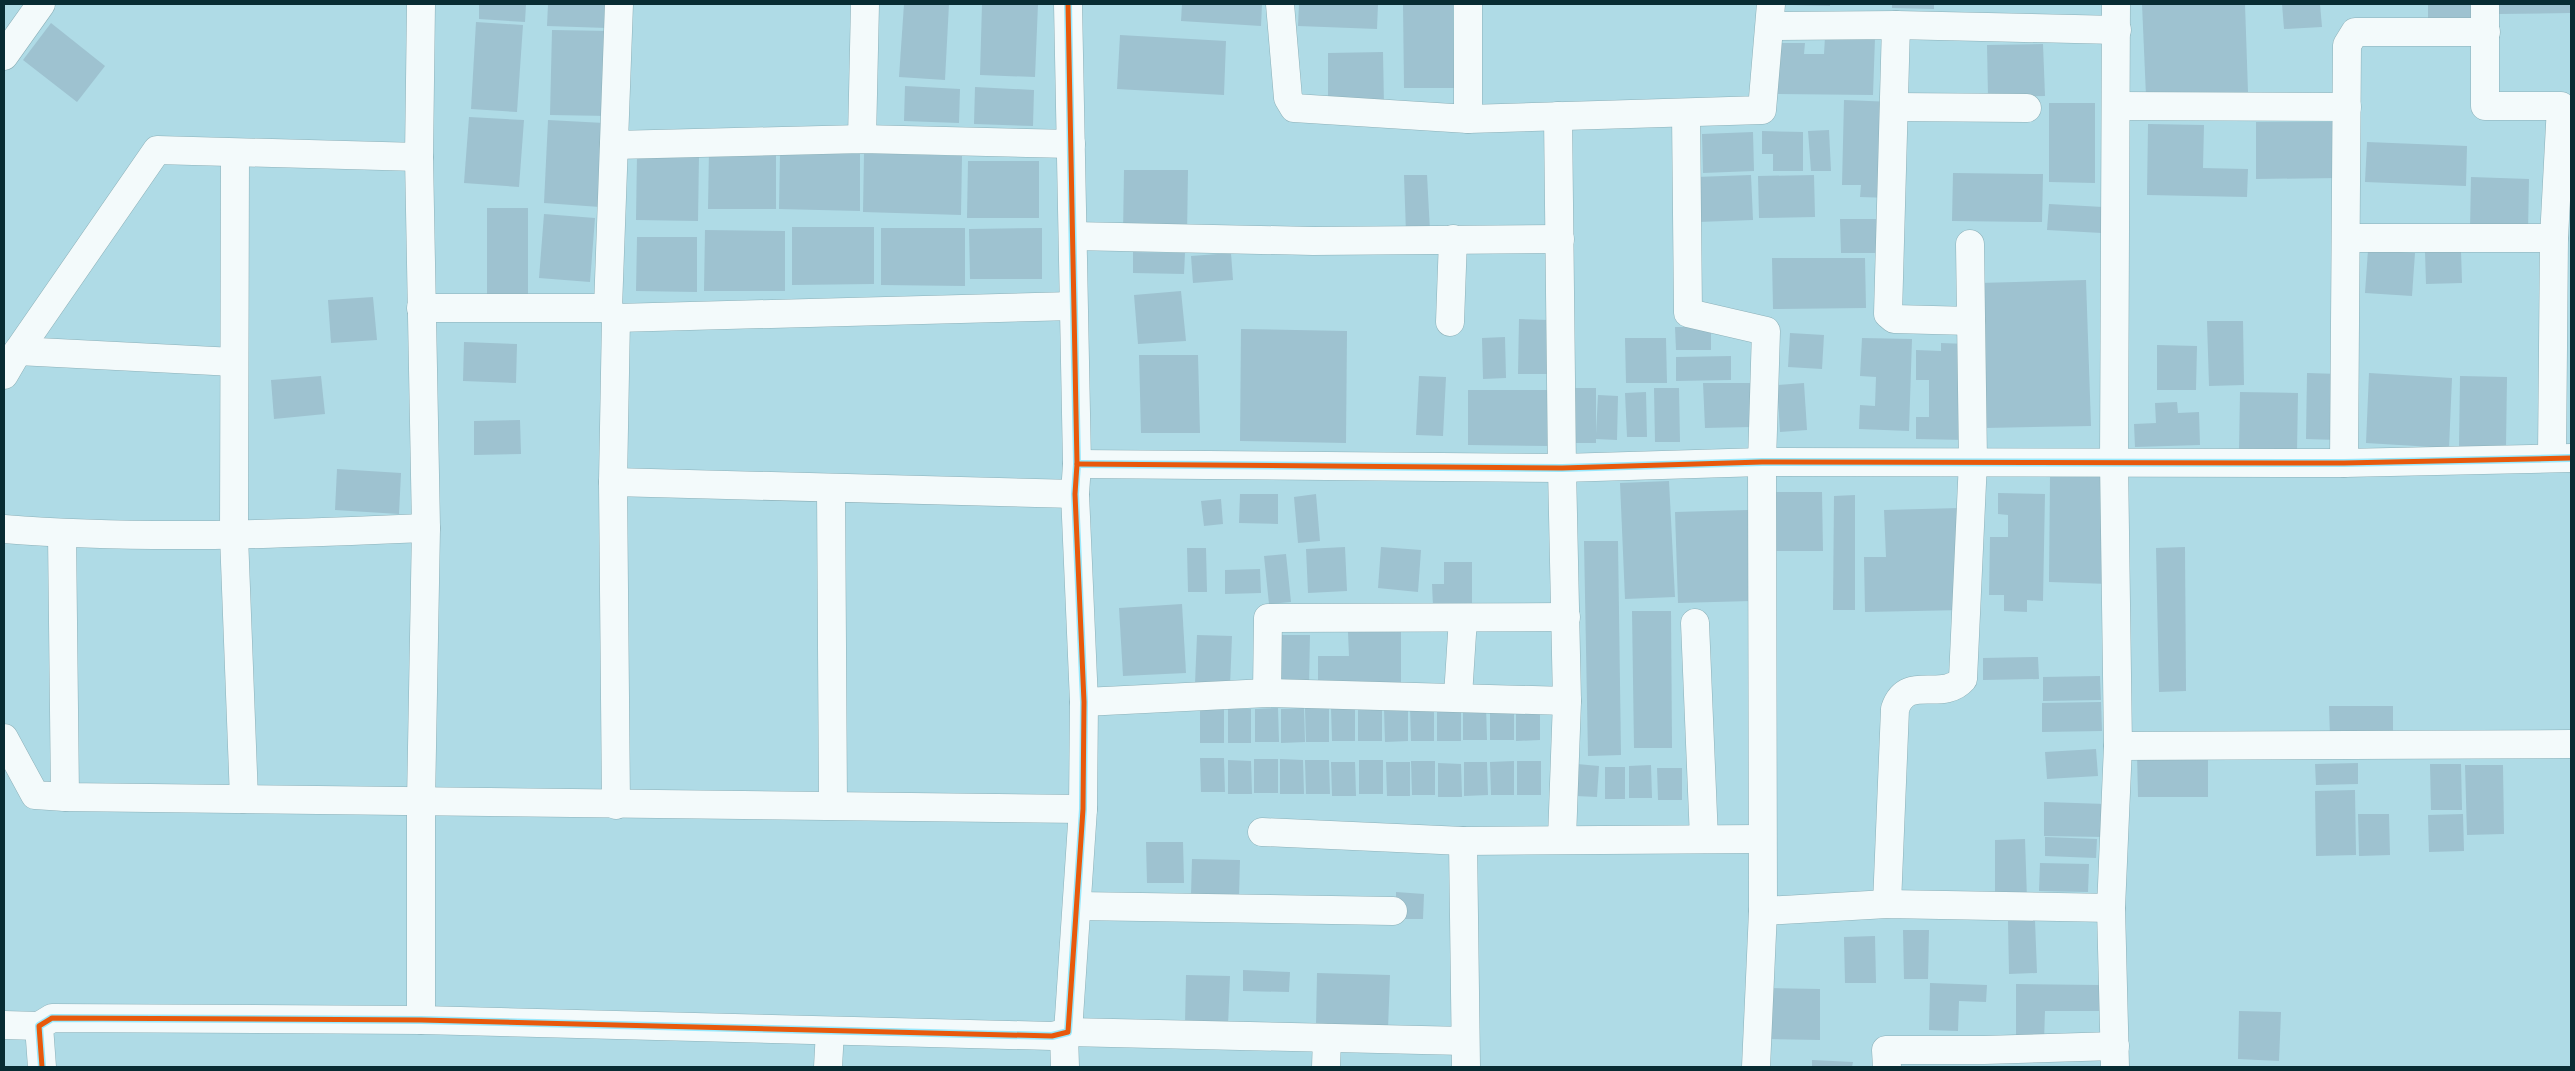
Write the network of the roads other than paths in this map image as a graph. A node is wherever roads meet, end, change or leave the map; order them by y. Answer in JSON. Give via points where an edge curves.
{"nodes":[{"id":1,"x":41,"y":4,"type":"edge"},
{"id":2,"x":421,"y":4,"type":"edge"},
{"id":3,"x":618,"y":4,"type":"edge"},
{"id":4,"x":864,"y":4,"type":"edge"},
{"id":5,"x":1068,"y":4,"type":"edge"},
{"id":6,"x":1280,"y":4,"type":"edge"},
{"id":7,"x":1468,"y":4,"type":"edge"},
{"id":8,"x":2116,"y":4,"type":"edge"},
{"id":9,"x":2485,"y":4,"type":"edge"},
{"id":10,"x":1770,"y":15,"type":"edge"},
{"id":11,"x":1896,"y":25,"type":"junction"},
{"id":12,"x":2117,"y":30,"type":"junction"},
{"id":13,"x":2486,"y":32,"type":"junction"},
{"id":14,"x":4,"y":56,"type":"edge"},
{"id":15,"x":2116,"y":106,"type":"junction"},
{"id":16,"x":2566,"y":106,"type":"edge"},
{"id":17,"x":1894,"y":107,"type":"junction"},
{"id":18,"x":2347,"y":107,"type":"junction"},
{"id":19,"x":2027,"y":108,"type":"dead end"},
{"id":20,"x":1686,"y":113,"type":"junction"},
{"id":21,"x":1558,"y":116,"type":"junction"},
{"id":22,"x":1468,"y":119,"type":"junction"},
{"id":23,"x":862,"y":139,"type":"junction"},
{"id":24,"x":1071,"y":144,"type":"junction"},
{"id":25,"x":614,"y":146,"type":"junction"},
{"id":26,"x":235,"y":153,"type":"junction"},
{"id":27,"x":419,"y":157,"type":"junction"},
{"id":28,"x":1073,"y":236,"type":"junction"},
{"id":29,"x":2348,"y":238,"type":"junction"},
{"id":30,"x":2554,"y":238,"type":"junction"},
{"id":31,"x":1453,"y":239,"type":"junction"},
{"id":32,"x":1560,"y":239,"type":"junction"},
{"id":33,"x":1970,"y":244,"type":"dead end"},
{"id":34,"x":1074,"y":306,"type":"junction"},
{"id":35,"x":421,"y":308,"type":"junction"},
{"id":36,"x":612,"y":313,"type":"junction"},
{"id":37,"x":1971,"y":321,"type":"junction"},
{"id":38,"x":1450,"y":322,"type":"dead end"},
{"id":39,"x":18,"y":351,"type":"junction"},
{"id":40,"x":234,"y":362,"type":"junction"},
{"id":41,"x":4,"y":375,"type":"edge"},
{"id":42,"x":2562,"y":458,"type":"edge"},
{"id":43,"x":1973,"y":461,"type":"junction"},
{"id":44,"x":2114,"y":461,"type":"junction"},
{"id":45,"x":1762,"y":462,"type":"junction"},
{"id":46,"x":2344,"y":463,"type":"junction"},
{"id":47,"x":1078,"y":464,"type":"junction"},
{"id":48,"x":1562,"y":468,"type":"junction"},
{"id":49,"x":613,"y":482,"type":"junction"},
{"id":50,"x":831,"y":488,"type":"junction"},
{"id":51,"x":1075,"y":494,"type":"junction"},
{"id":52,"x":426,"y":528,"type":"junction"},
{"id":53,"x":4,"y":529,"type":"edge"},
{"id":54,"x":62,"y":534,"type":"junction"},
{"id":55,"x":234,"y":536,"type":"junction"},
{"id":56,"x":1566,"y":617,"type":"junction"},
{"id":57,"x":1463,"y":618,"type":"junction"},
{"id":58,"x":1695,"y":623,"type":"dead end"},
{"id":59,"x":1267,"y":693,"type":"junction"},
{"id":60,"x":1458,"y":696,"type":"junction"},
{"id":61,"x":1567,"y":701,"type":"junction"},
{"id":62,"x":1084,"y":702,"type":"junction"},
{"id":63,"x":4,"y":738,"type":"edge"},
{"id":64,"x":2571,"y":744,"type":"edge"},
{"id":65,"x":2118,"y":746,"type":"junction"},
{"id":66,"x":66,"y":797,"type":"junction"},
{"id":67,"x":244,"y":799,"type":"junction"},
{"id":68,"x":421,"y":802,"type":"junction"},
{"id":69,"x":616,"y":805,"type":"junction"},
{"id":70,"x":833,"y":805,"type":"junction"},
{"id":71,"x":1083,"y":809,"type":"junction"},
{"id":72,"x":1262,"y":832,"type":"dead end"},
{"id":73,"x":1562,"y":839,"type":"junction"},
{"id":74,"x":1704,"y":839,"type":"junction"},
{"id":75,"x":1761,"y":839,"type":"junction"},
{"id":76,"x":1463,"y":841,"type":"junction"},
{"id":77,"x":1887,"y":904,"type":"junction"},
{"id":78,"x":1077,"y":906,"type":"junction"},
{"id":79,"x":2111,"y":908,"type":"junction"},
{"id":80,"x":1392,"y":911,"type":"dead end"},
{"id":81,"x":1763,"y":911,"type":"junction"},
{"id":82,"x":421,"y":1020,"type":"junction"},
{"id":83,"x":4,"y":1025,"type":"edge"},
{"id":84,"x":39,"y":1026,"type":"junction"},
{"id":85,"x":830,"y":1031,"type":"junction"},
{"id":86,"x":1066,"y":1033,"type":"junction"},
{"id":87,"x":1327,"y":1038,"type":"junction"},
{"id":88,"x":1466,"y":1054,"type":"edge"},
{"id":89,"x":2115,"y":1057,"type":"edge"},
{"id":90,"x":1984,"y":1059,"type":"edge"},
{"id":91,"x":42,"y":1067,"type":"edge"},
{"id":92,"x":828,"y":1067,"type":"edge"},
{"id":93,"x":1065,"y":1067,"type":"edge"},
{"id":94,"x":1326,"y":1067,"type":"edge"},
{"id":95,"x":1756,"y":1067,"type":"edge"},
{"id":96,"x":1887,"y":1067,"type":"edge"}],
"edges":[{"from":1,"to":14,"type":"street"},
{"from":2,"to":27,"type":"street"},
{"from":3,"to":25,"type":"street"},
{"from":4,"to":23,"type":"street"},
{"from":5,"to":24,"type":"street"},
{"from":6,"to":22,"type":"street","via":[[1288,98],[1294,108]]},
{"from":7,"to":22,"type":"street"},
{"from":8,"to":12,"type":"street"},
{"from":9,"to":13,"type":"street"},
{"from":10,"to":11,"type":"street"},
{"from":10,"to":20,"type":"street","via":[[1762,110]]},
{"from":11,"to":12,"type":"street"},
{"from":11,"to":17,"type":"street"},
{"from":12,"to":15,"type":"street"},
{"from":13,"to":16,"type":"street","via":[[2485,106]]},
{"from":13,"to":18,"type":"street","via":[[2355,32],[2347,45]]},
{"from":15,"to":18,"type":"street"},
{"from":15,"to":44,"type":"street"},
{"from":16,"to":30,"type":"street"},
{"from":17,"to":19,"type":"street"},
{"from":17,"to":37,"type":"street","via":[[1888,314],[1894,320]]},
{"from":18,"to":29,"type":"street"},
{"from":20,"to":21,"type":"street"},
{"from":20,"to":45,"type":"street","via":[[1688,313],[1766,331]]},
{"from":21,"to":22,"type":"street"},
{"from":21,"to":32,"type":"street"},
{"from":23,"to":24,"type":"street"},
{"from":23,"to":25,"type":"street"},
{"from":24,"to":28,"type":"street"},
{"from":25,"to":36,"type":"street"},
{"from":26,"to":27,"type":"street"},
{"from":26,"to":39,"type":"street","via":[[157,150]]},
{"from":26,"to":40,"type":"street"},
{"from":27,"to":35,"type":"street"},
{"from":28,"to":31,"type":"street","via":[[1313,241]]},
{"from":28,"to":34,"type":"street"},
{"from":29,"to":30,"type":"street"},
{"from":29,"to":46,"type":"street"},
{"from":30,"to":42,"type":"street"},
{"from":31,"to":32,"type":"street"},
{"from":31,"to":38,"type":"street"},
{"from":32,"to":48,"type":"street"},
{"from":33,"to":37,"type":"street"},
{"from":34,"to":36,"type":"street"},
{"from":34,"to":47,"type":"street"},
{"from":35,"to":36,"type":"street"},
{"from":35,"to":52,"type":"street"},
{"from":36,"to":49,"type":"street"},
{"from":37,"to":43,"type":"street"},
{"from":39,"to":40,"type":"street"},
{"from":39,"to":41,"type":"street"},
{"from":40,"to":55,"type":"street"},
{"from":42,"to":46,"type":"street"},
{"from":43,"to":44,"type":"street"},
{"from":43,"to":45,"type":"street"},
{"from":43,"to":77,"type":"street","via":[[1963,679],[1950,688],[1905,692],[1898,698]]},
{"from":44,"to":46,"type":"street"},
{"from":44,"to":65,"type":"street"},
{"from":45,"to":48,"type":"street"},
{"from":45,"to":75,"type":"street"},
{"from":47,"to":48,"type":"street"},
{"from":47,"to":51,"type":"street"},
{"from":48,"to":56,"type":"street"},
{"from":49,"to":50,"type":"street"},
{"from":49,"to":69,"type":"street"},
{"from":50,"to":51,"type":"street"},
{"from":50,"to":70,"type":"street"},
{"from":51,"to":62,"type":"street"},
{"from":52,"to":55,"type":"street"},
{"from":52,"to":68,"type":"street"},
{"from":53,"to":54,"type":"street"},
{"from":54,"to":55,"type":"street"},
{"from":54,"to":66,"type":"street"},
{"from":55,"to":67,"type":"street"},
{"from":56,"to":57,"type":"street"},
{"from":56,"to":61,"type":"street"},
{"from":57,"to":59,"type":"street","via":[[1268,618]]},
{"from":57,"to":60,"type":"street"},
{"from":58,"to":74,"type":"street"},
{"from":59,"to":60,"type":"street"},
{"from":59,"to":62,"type":"street"},
{"from":60,"to":61,"type":"street"},
{"from":61,"to":73,"type":"street"},
{"from":62,"to":71,"type":"street"},
{"from":63,"to":66,"type":"street","via":[[35,795]]},
{"from":64,"to":65,"type":"street"},
{"from":65,"to":79,"type":"street"},
{"from":66,"to":67,"type":"street"},
{"from":67,"to":68,"type":"street"},
{"from":68,"to":69,"type":"street"},
{"from":68,"to":82,"type":"street"},
{"from":69,"to":70,"type":"street"},
{"from":70,"to":71,"type":"street"},
{"from":71,"to":78,"type":"street"},
{"from":72,"to":76,"type":"street"},
{"from":73,"to":74,"type":"street"},
{"from":73,"to":76,"type":"street"},
{"from":74,"to":75,"type":"street"},
{"from":75,"to":81,"type":"street"},
{"from":76,"to":88,"type":"street"},
{"from":77,"to":79,"type":"street"},
{"from":77,"to":81,"type":"street"},
{"from":78,"to":80,"type":"street"},
{"from":78,"to":86,"type":"street"},
{"from":79,"to":89,"type":"street"},
{"from":81,"to":95,"type":"street"},
{"from":82,"to":84,"type":"street","via":[[52,1018]]},
{"from":82,"to":85,"type":"street"},
{"from":83,"to":84,"type":"street"},
{"from":84,"to":91,"type":"street"},
{"from":85,"to":86,"type":"street"},
{"from":85,"to":92,"type":"street"},
{"from":86,"to":87,"type":"street"},
{"from":86,"to":93,"type":"street"},
{"from":87,"to":88,"type":"street"},
{"from":87,"to":94,"type":"street"},
{"from":89,"to":90,"type":"street"},
{"from":90,"to":96,"type":"street","via":[[1886,1050]]}]}
